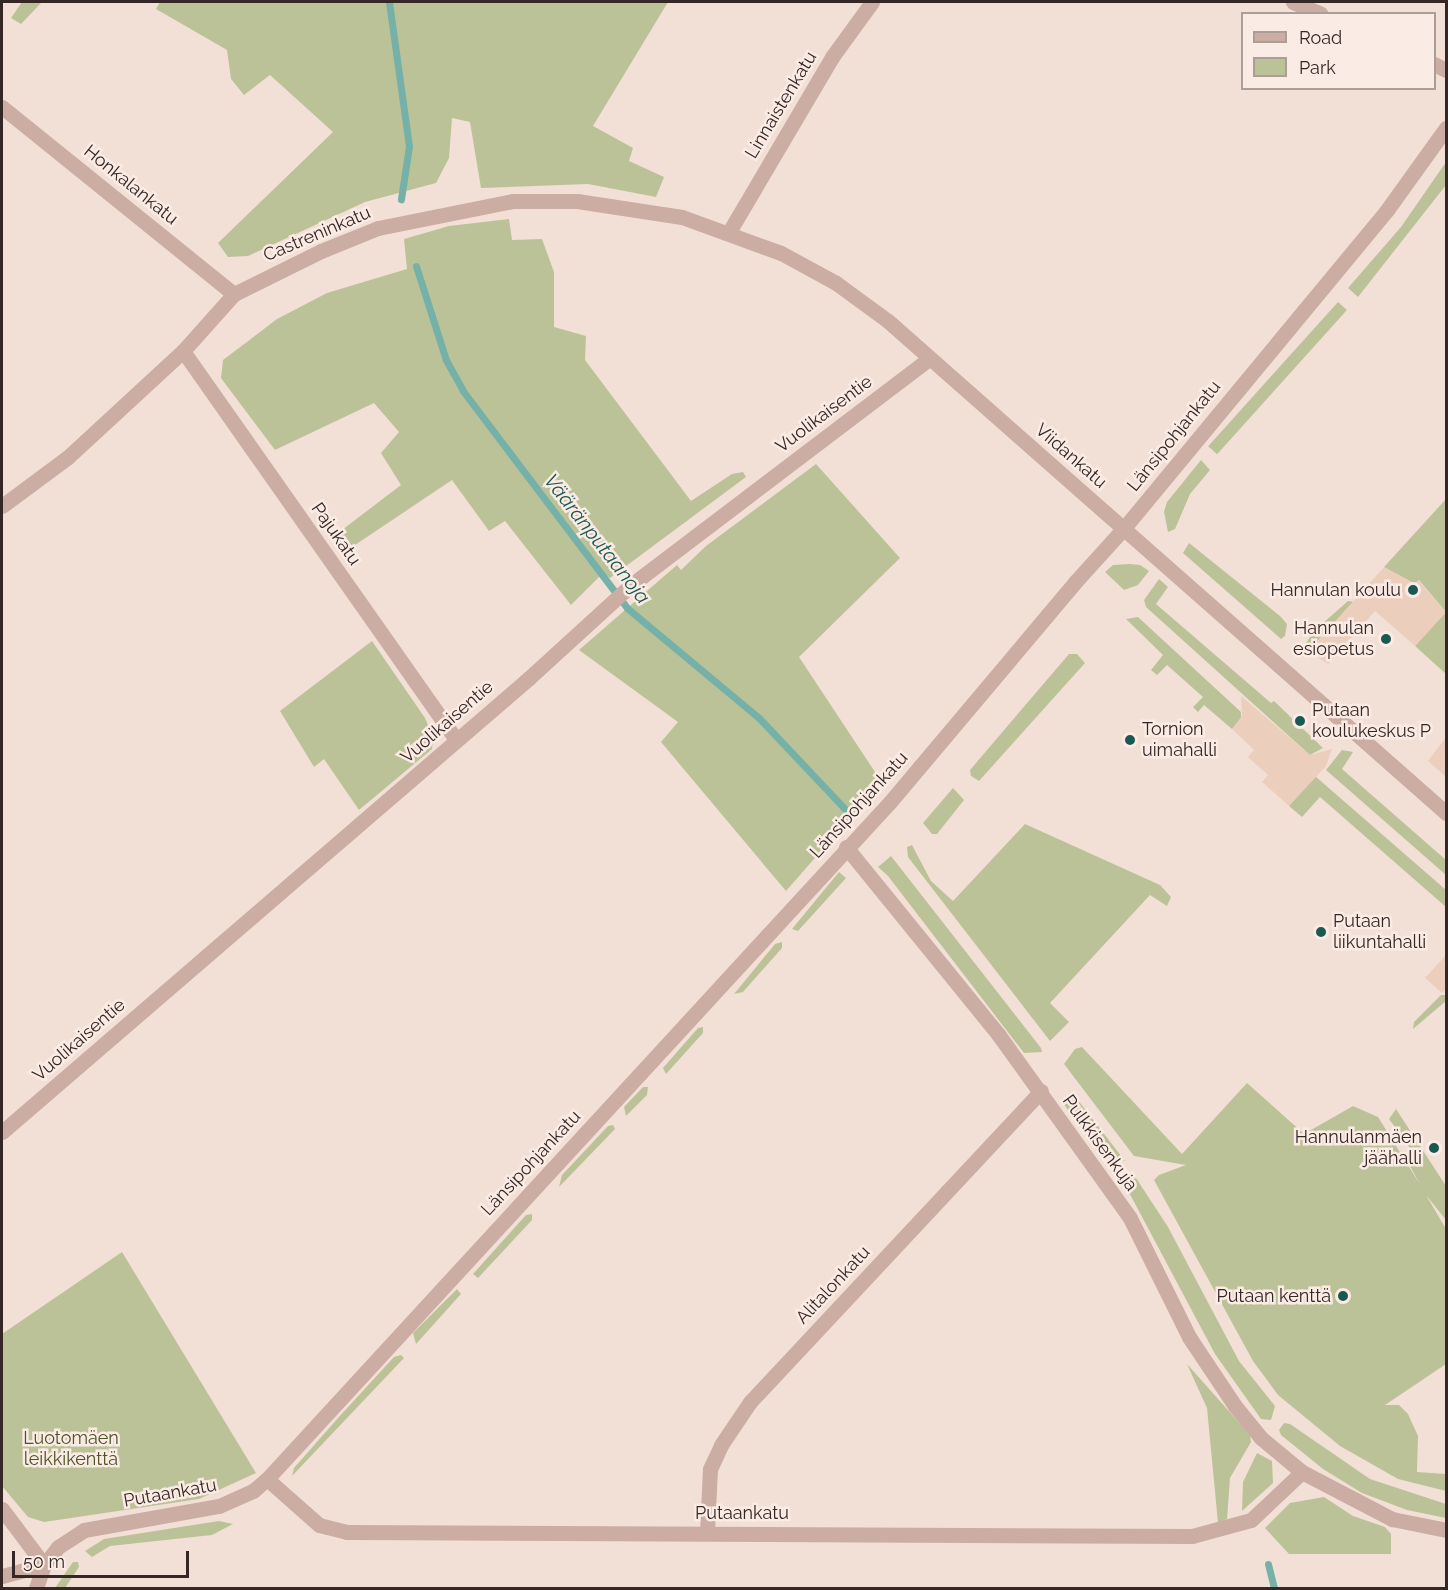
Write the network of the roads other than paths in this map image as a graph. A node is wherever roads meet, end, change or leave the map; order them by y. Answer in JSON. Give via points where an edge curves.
{"nodes":[{"id":1,"x":872,"y":2,"type":"edge"},
{"id":2,"x":1293,"y":2,"type":"edge"},
{"id":3,"x":1316,"y":12,"type":"edge"},
{"id":4,"x":2,"y":107,"type":"edge"},
{"id":5,"x":1446,"y":128,"type":"edge"},
{"id":6,"x":729,"y":232,"type":"junction"},
{"id":7,"x":234,"y":294,"type":"junction"},
{"id":8,"x":183,"y":351,"type":"junction"},
{"id":9,"x":930,"y":358,"type":"junction"},
{"id":10,"x":2,"y":506,"type":"edge"},
{"id":11,"x":1124,"y":528,"type":"junction"},
{"id":12,"x":456,"y":740,"type":"junction"},
{"id":13,"x":1446,"y":813,"type":"edge"},
{"id":14,"x":846,"y":848,"type":"junction"},
{"id":15,"x":1041,"y":1091,"type":"junction"},
{"id":16,"x":2,"y":1132,"type":"edge"},
{"id":17,"x":1302,"y":1472,"type":"junction"},
{"id":18,"x":267,"y":1479,"type":"junction"},
{"id":19,"x":2,"y":1509,"type":"edge"},
{"id":20,"x":1446,"y":1530,"type":"edge"},
{"id":21,"x":707,"y":1532,"type":"junction"},
{"id":22,"x":44,"y":1564,"type":"junction"},
{"id":23,"x":2,"y":1576,"type":"edge"},
{"id":24,"x":36,"y":1588,"type":"edge"}],
"edges":[{"from":1,"to":6,"type":"street","name":"Linnaistenkatu","via":[[832,57]]},
{"from":2,"to":3,"type":"street"},
{"from":4,"to":7,"type":"street","name":"Honkalankatu"},
{"from":5,"to":11,"type":"street","name":"Länsipohjankatu","via":[[1388,210]]},
{"from":6,"to":7,"type":"street","name":"Castreninkatu","via":[[682,217],[577,201],[477,206],[378,228]]},
{"from":6,"to":9,"type":"street","name":"Viidankatu","via":[[781,253],[836,283]]},
{"from":7,"to":8,"type":"street","name":"Castreninkatu"},
{"from":8,"to":10,"type":"street","name":"Castreninkatu","via":[[68,457]]},
{"from":8,"to":12,"type":"street","name":"Pajukatu"},
{"from":9,"to":11,"type":"street","name":"Viidankatu"},
{"from":9,"to":12,"type":"street","name":"Vuolikaisentie","via":[[631,585]]},
{"from":11,"to":13,"type":"street","name":"Viidankatu"},
{"from":11,"to":14,"type":"street","name":"Länsipohjankatu","via":[[891,802]]},
{"from":12,"to":16,"type":"street","name":"Vuolikaisentie"},
{"from":14,"to":15,"type":"street","name":"Pulkkisenkuja"},
{"from":14,"to":18,"type":"street","name":"Länsipohjankatu"},
{"from":15,"to":17,"type":"street","name":"Pulkkisenkuja","via":[[1130,1218],[1189,1337],[1235,1406],[1261,1438]]},
{"from":15,"to":21,"type":"street","name":"Alitalonkatu","via":[[750,1402],[710,1469]]},
{"from":17,"to":20,"type":"street","via":[[1392,1518]]},
{"from":17,"to":21,"type":"street","name":"Putaankatu","via":[[1251,1520],[1192,1536]]},
{"from":18,"to":21,"type":"street","name":"Putaankatu","via":[[319,1525],[347,1532]]},
{"from":18,"to":22,"type":"street","name":"Putaankatu","via":[[253,1491],[219,1506],[84,1530],[58,1547]]},
{"from":19,"to":22,"type":"street"},
{"from":22,"to":23,"type":"street"},
{"from":22,"to":24,"type":"street"}]}
